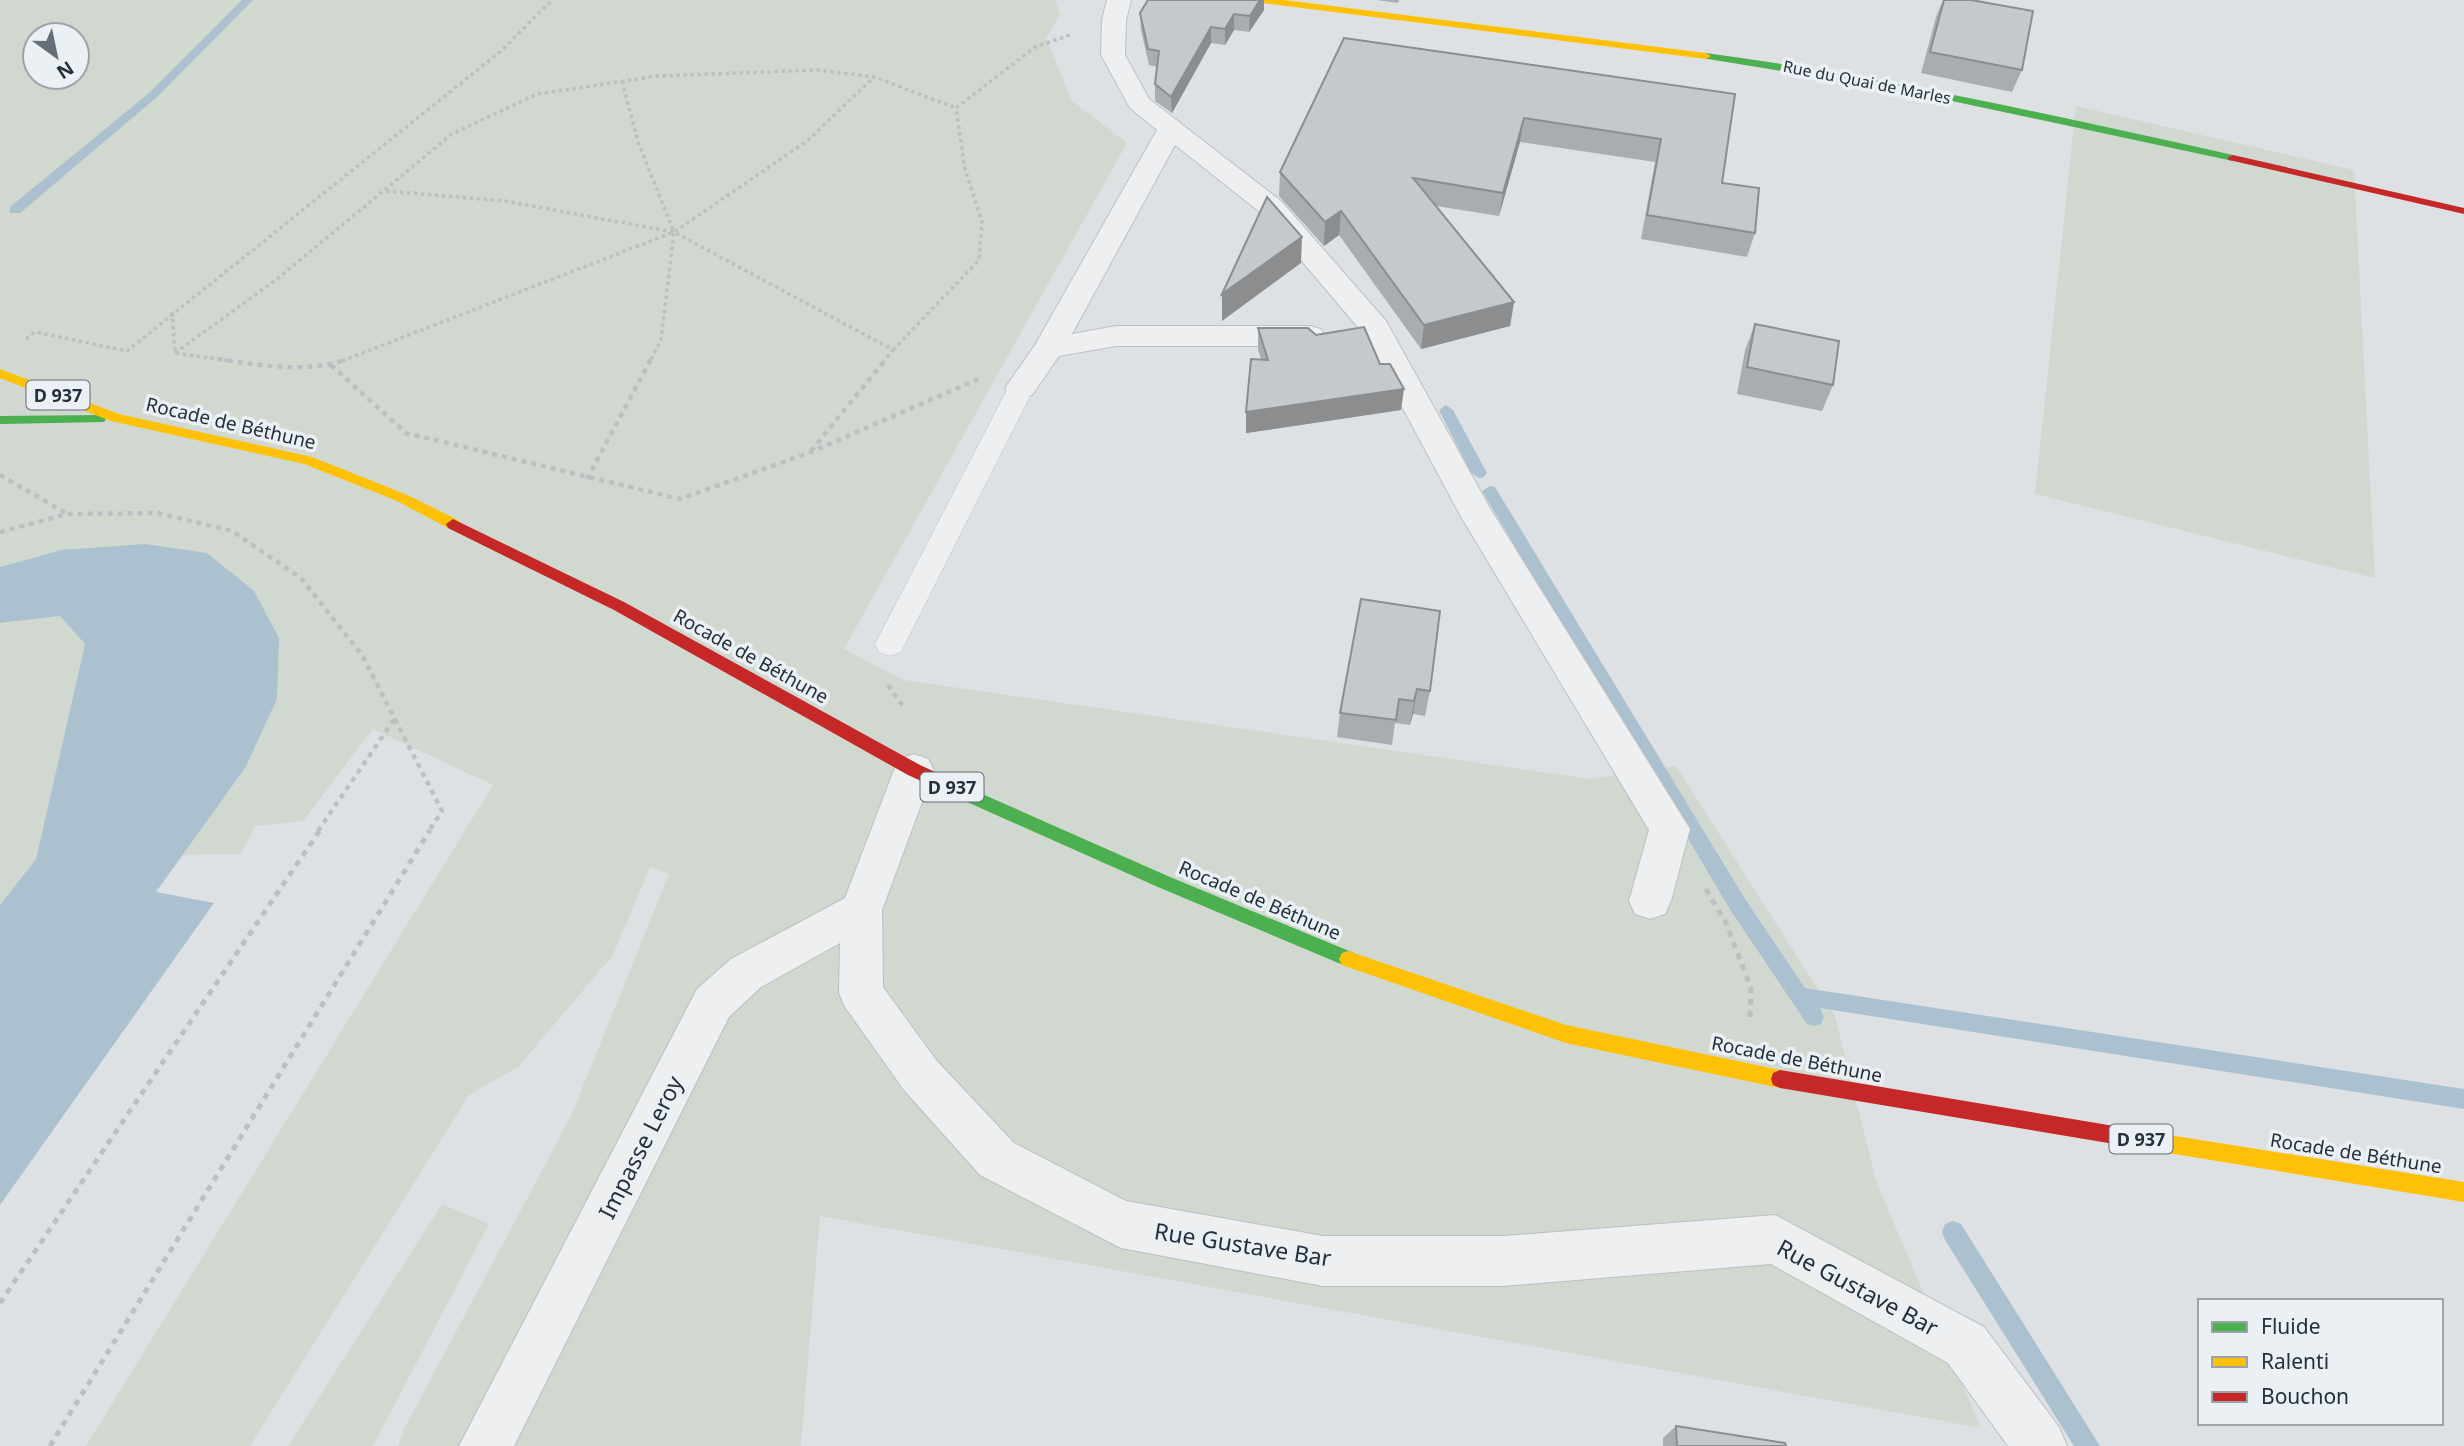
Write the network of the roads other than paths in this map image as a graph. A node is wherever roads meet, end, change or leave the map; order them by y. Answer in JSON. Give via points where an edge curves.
{"nodes":[{"id":1,"x":1262,"y":0,"type":"edge"},
{"id":2,"x":1116,"y":10,"type":"edge"},
{"id":3,"x":1171,"y":128,"type":"junction"},
{"id":4,"x":2464,"y":211,"type":"edge"},
{"id":5,"x":1352,"y":331,"type":"junction"},
{"id":6,"x":1049,"y":348,"type":"junction"},
{"id":7,"x":0,"y":373,"type":"edge"},
{"id":8,"x":1021,"y":388,"type":"joint"},
{"id":9,"x":116,"y":418,"type":"junction"},
{"id":10,"x":0,"y":420,"type":"edge"},
{"id":11,"x":890,"y":644,"type":"dead end"},
{"id":12,"x":914,"y":770,"type":"junction"},
{"id":13,"x":1650,"y":901,"type":"dead end"},
{"id":14,"x":861,"y":910,"type":"junction"},
{"id":15,"x":2464,"y":1192,"type":"edge"},
{"id":16,"x":486,"y":1446,"type":"edge"},
{"id":17,"x":2040,"y":1446,"type":"edge"}],
"edges":[{"from":1,"to":4,"type":"main road","name":"Rue du Quai de Marles","via":[[1796,67],[2065,120]]},
{"from":2,"to":3,"type":"street","via":[[1113,55],[1139,103]]},
{"from":3,"to":5,"type":"street","via":[[1271,207]]},
{"from":3,"to":6,"type":"street"},
{"from":5,"to":6,"type":"street","via":[[1306,336],[1116,336]]},
{"from":5,"to":13,"type":"street","via":[[1477,515],[1670,829]]},
{"from":6,"to":8,"type":"street"},
{"from":7,"to":9,"type":"main road","name":"Rocade de Béthune","number":"D 937"},
{"from":8,"to":11,"type":"lane"},
{"from":9,"to":10,"type":"main road","name":"Rocade de Béthune","number":"D 937"},
{"from":9,"to":12,"type":"main road","name":"Rocade de Béthune","number":"D 937","via":[[307,460],[400,497],[619,606]]},
{"from":12,"to":14,"type":"street","name":"Rue Gustave Bar"},
{"from":12,"to":15,"type":"main road","name":"Rocade de Béthune","number":"D 937","via":[[1342,957],[1566,1034],[1817,1087]]},
{"from":14,"to":16,"type":"street","name":"Impasse Leroy","via":[[746,973],[713,1003]]},
{"from":14,"to":17,"type":"street","name":"Rue Gustave Bar","via":[[861,993],[920,1075],[997,1159],[1121,1224],[1323,1261],[1503,1261],[1775,1239],[1966,1345]]}]}
